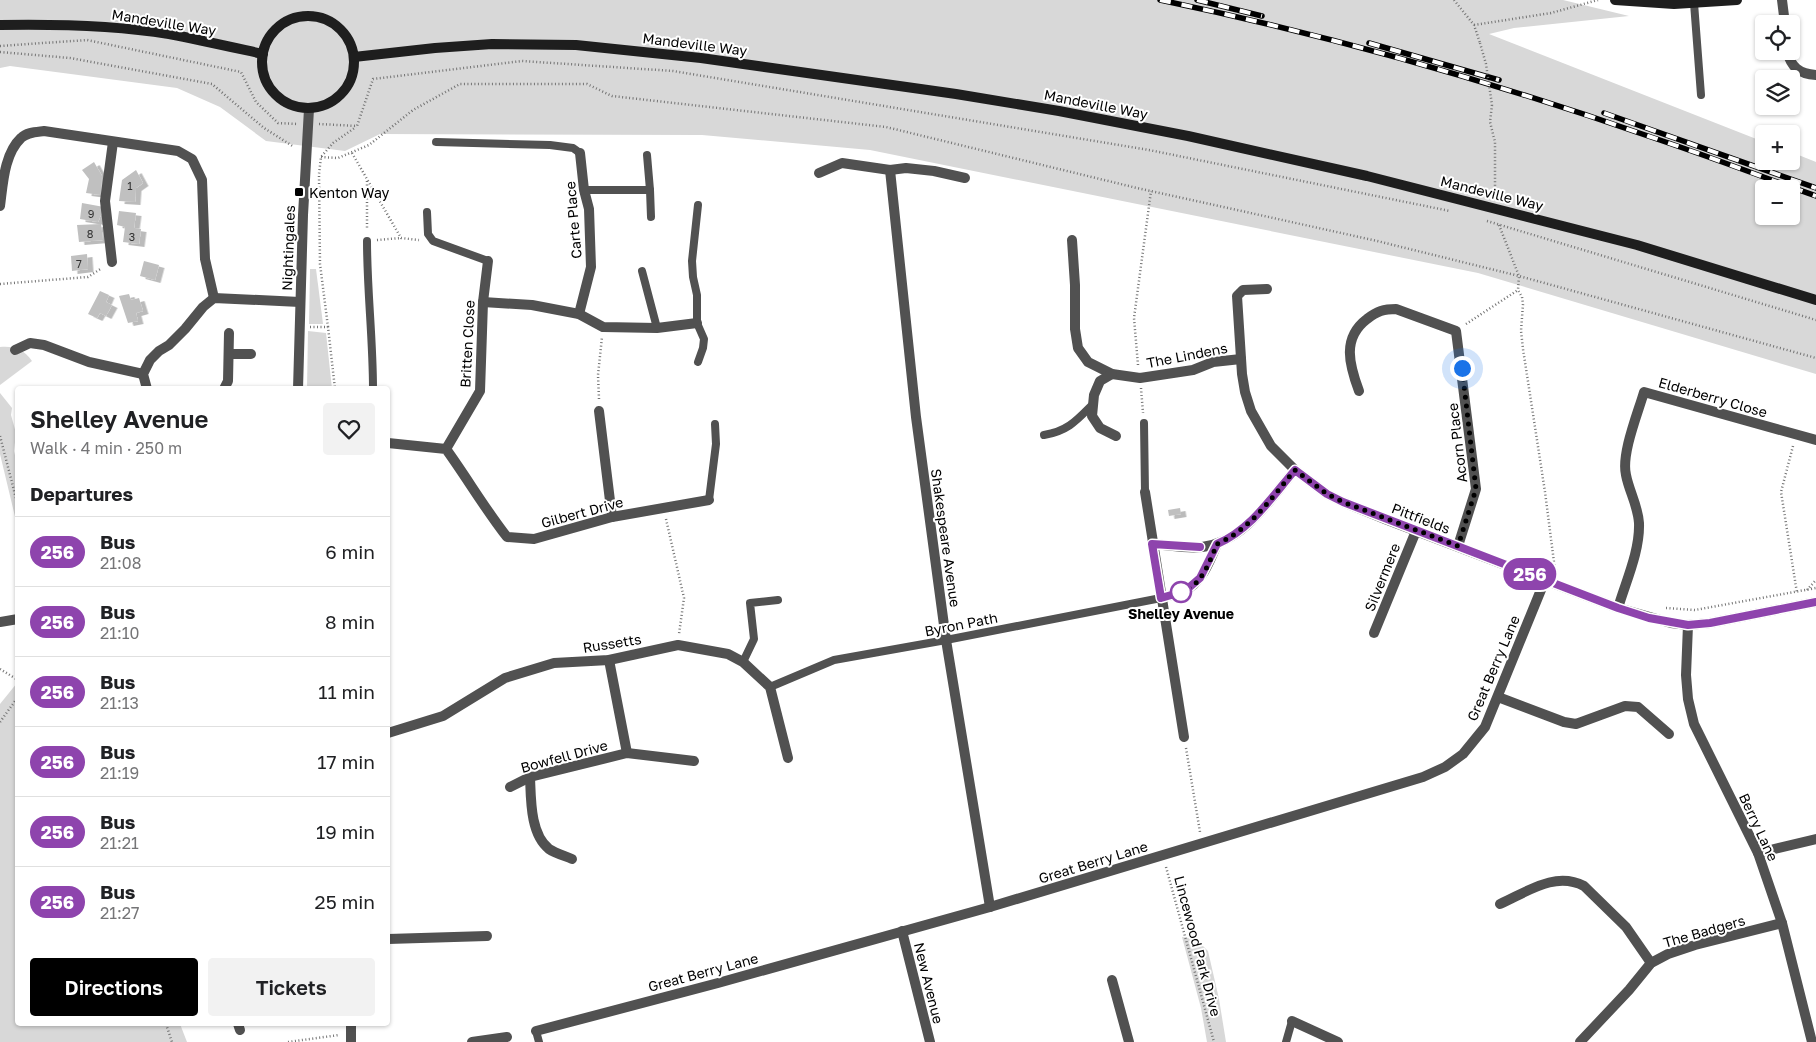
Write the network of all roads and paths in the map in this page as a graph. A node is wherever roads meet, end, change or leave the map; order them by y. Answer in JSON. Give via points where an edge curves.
{"nodes":[{"id":1,"x":1454,"y":0,"type":"edge"},
{"id":2,"x":1598,"y":0,"type":"edge"},
{"id":3,"x":1615,"y":0,"type":"edge"},
{"id":4,"x":1737,"y":0,"type":"edge"},
{"id":5,"x":1782,"y":0,"type":"edge"},
{"id":6,"x":1694,"y":3,"type":"junction"},
{"id":7,"x":1784,"y":15,"type":"edge"},
{"id":8,"x":0,"y":25,"type":"edge"},
{"id":9,"x":1474,"y":25,"type":"junction"},
{"id":10,"x":0,"y":46,"type":"edge"},
{"id":11,"x":0,"y":52,"type":"edge"},
{"id":12,"x":263,"y":54,"type":"junction"},
{"id":13,"x":354,"y":57,"type":"junction"},
{"id":14,"x":1789,"y":60,"type":"edge"},
{"id":15,"x":1816,"y":75,"type":"edge"},
{"id":16,"x":1701,"y":95,"type":"dead end"},
{"id":17,"x":309,"y":109,"type":"junction"},
{"id":18,"x":308,"y":124,"type":"junction"},
{"id":19,"x":357,"y":126,"type":"junction"},
{"id":20,"x":113,"y":142,"type":"junction"},
{"id":21,"x":436,"y":142,"type":"dead end"},
{"id":22,"x":352,"y":153,"type":"junction"},
{"id":23,"x":580,"y":153,"type":"joint"},
{"id":24,"x":306,"y":154,"type":"junction"},
{"id":25,"x":647,"y":155,"type":"dead end"},
{"id":26,"x":322,"y":157,"type":"junction"},
{"id":27,"x":890,"y":170,"type":"junction"},
{"id":28,"x":819,"y":174,"type":"dead end"},
{"id":29,"x":965,"y":178,"type":"dead end"},
{"id":30,"x":367,"y":179,"type":"junction"},
{"id":31,"x":584,"y":190,"type":"junction"},
{"id":32,"x":650,"y":190,"type":"junction"},
{"id":33,"x":1151,"y":191,"type":"junction"},
{"id":34,"x":698,"y":205,"type":"dead end"},
{"id":35,"x":0,"y":206,"type":"edge"},
{"id":36,"x":1494,"y":207,"type":"junction"},
{"id":37,"x":427,"y":212,"type":"dead end"},
{"id":38,"x":1454,"y":212,"type":"dead end"},
{"id":39,"x":651,"y":218,"type":"dead end"},
{"id":40,"x":1482,"y":219,"type":"dead end"},
{"id":41,"x":1499,"y":225,"type":"junction"},
{"id":42,"x":401,"y":238,"type":"junction"},
{"id":43,"x":1072,"y":240,"type":"dead end"},
{"id":44,"x":367,"y":241,"type":"junction"},
{"id":45,"x":433,"y":241,"type":"junction"},
{"id":46,"x":488,"y":261,"type":"joint"},
{"id":47,"x":112,"y":262,"type":"joint"},
{"id":48,"x":642,"y":271,"type":"dead end"},
{"id":49,"x":1518,"y":276,"type":"junction"},
{"id":50,"x":0,"y":284,"type":"edge"},
{"id":51,"x":1267,"y":288,"type":"dead end"},
{"id":52,"x":1518,"y":290,"type":"junction"},
{"id":53,"x":214,"y":298,"type":"junction"},
{"id":54,"x":1816,"y":300,"type":"edge"},
{"id":55,"x":300,"y":302,"type":"junction"},
{"id":56,"x":483,"y":302,"type":"junction"},
{"id":57,"x":579,"y":314,"type":"junction"},
{"id":58,"x":1816,"y":320,"type":"edge"},
{"id":59,"x":697,"y":322,"type":"junction"},
{"id":60,"x":299,"y":327,"type":"junction"},
{"id":61,"x":328,"y":327,"type":"junction"},
{"id":62,"x":603,"y":327,"type":"junction"},
{"id":63,"x":657,"y":328,"type":"junction"},
{"id":64,"x":1456,"y":331,"type":"junction"},
{"id":65,"x":229,"y":333,"type":"dead end"},
{"id":66,"x":15,"y":350,"type":"dead end"},
{"id":67,"x":230,"y":354,"type":"junction"},
{"id":68,"x":251,"y":354,"type":"dead end"},
{"id":69,"x":1816,"y":358,"type":"edge"},
{"id":70,"x":1241,"y":359,"type":"junction"},
{"id":71,"x":698,"y":362,"type":"dead end"},
{"id":72,"x":143,"y":374,"type":"junction"},
{"id":73,"x":1112,"y":374,"type":"junction"},
{"id":74,"x":1140,"y":378,"type":"junction"},
{"id":75,"x":146,"y":386,"type":"edge"},
{"id":76,"x":226,"y":386,"type":"edge"},
{"id":77,"x":298,"y":386,"type":"edge"},
{"id":78,"x":335,"y":386,"type":"edge"},
{"id":79,"x":373,"y":386,"type":"edge"},
{"id":80,"x":1359,"y":390,"type":"dead end"},
{"id":81,"x":1093,"y":404,"type":"junction"},
{"id":82,"x":599,"y":411,"type":"joint"},
{"id":83,"x":1144,"y":423,"type":"joint"},
{"id":84,"x":715,"y":424,"type":"dead end"},
{"id":85,"x":1044,"y":435,"type":"dead end"},
{"id":86,"x":1796,"y":435,"type":"junction"},
{"id":87,"x":0,"y":436,"type":"edge"},
{"id":88,"x":1116,"y":436,"type":"dead end"},
{"id":89,"x":1816,"y":440,"type":"edge"},
{"id":90,"x":390,"y":444,"type":"edge"},
{"id":91,"x":446,"y":449,"type":"junction"},
{"id":92,"x":1295,"y":470,"type":"junction"},
{"id":93,"x":1144,"y":492,"type":"joint"},
{"id":94,"x":15,"y":494,"type":"edge"},
{"id":95,"x":709,"y":500,"type":"joint"},
{"id":96,"x":663,"y":508,"type":"junction"},
{"id":97,"x":612,"y":517,"type":"junction"},
{"id":98,"x":1416,"y":531,"type":"junction"},
{"id":99,"x":1152,"y":544,"type":"junction"},
{"id":100,"x":1217,"y":544,"type":"junction"},
{"id":101,"x":1458,"y":546,"type":"junction"},
{"id":102,"x":1563,"y":573,"type":"dead end"},
{"id":103,"x":1545,"y":580,"type":"junction"},
{"id":104,"x":1816,"y":580,"type":"edge"},
{"id":105,"x":1816,"y":588,"type":"edge"},
{"id":106,"x":1807,"y":590,"type":"junction"},
{"id":107,"x":1797,"y":592,"type":"junction"},
{"id":108,"x":1161,"y":598,"type":"junction"},
{"id":109,"x":778,"y":600,"type":"dead end"},
{"id":110,"x":1816,"y":602,"type":"edge"},
{"id":111,"x":1799,"y":605,"type":"junction"},
{"id":112,"x":1657,"y":607,"type":"dead end"},
{"id":113,"x":1618,"y":608,"type":"junction"},
{"id":114,"x":15,"y":620,"type":"edge"},
{"id":115,"x":0,"y":622,"type":"edge"},
{"id":116,"x":1688,"y":625,"type":"junction"},
{"id":117,"x":1374,"y":633,"type":"dead end"},
{"id":118,"x":946,"y":640,"type":"junction"},
{"id":119,"x":678,"y":645,"type":"junction"},
{"id":120,"x":608,"y":660,"type":"junction"},
{"id":121,"x":743,"y":662,"type":"junction"},
{"id":122,"x":0,"y":669,"type":"edge"},
{"id":123,"x":15,"y":678,"type":"edge"},
{"id":124,"x":770,"y":687,"type":"junction"},
{"id":125,"x":1498,"y":697,"type":"junction"},
{"id":126,"x":15,"y":700,"type":"edge"},
{"id":127,"x":0,"y":722,"type":"edge"},
{"id":128,"x":390,"y":732,"type":"edge"},
{"id":129,"x":1669,"y":734,"type":"dead end"},
{"id":130,"x":1184,"y":737,"type":"joint"},
{"id":131,"x":627,"y":754,"type":"junction"},
{"id":132,"x":788,"y":758,"type":"dead end"},
{"id":133,"x":694,"y":761,"type":"dead end"},
{"id":134,"x":530,"y":777,"type":"junction"},
{"id":135,"x":510,"y":787,"type":"dead end"},
{"id":136,"x":1816,"y":839,"type":"edge"},
{"id":137,"x":1204,"y":843,"type":"junction"},
{"id":138,"x":1758,"y":853,"type":"junction"},
{"id":139,"x":1163,"y":856,"type":"junction"},
{"id":140,"x":572,"y":858,"type":"dead end"},
{"id":141,"x":1500,"y":904,"type":"dead end"},
{"id":142,"x":990,"y":907,"type":"junction"},
{"id":143,"x":1782,"y":923,"type":"junction"},
{"id":144,"x":902,"y":931,"type":"junction"},
{"id":145,"x":487,"y":936,"type":"dead end"},
{"id":146,"x":390,"y":939,"type":"edge"},
{"id":147,"x":1651,"y":963,"type":"junction"},
{"id":148,"x":1112,"y":980,"type":"dead end"},
{"id":149,"x":1292,"y":1021,"type":"joint"},
{"id":150,"x":167,"y":1026,"type":"edge"},
{"id":151,"x":536,"y":1031,"type":"joint"},
{"id":152,"x":351,"y":1033,"type":"edge"},
{"id":153,"x":507,"y":1037,"type":"dead end"},
{"id":154,"x":1813,"y":1039,"type":"edge"},
{"id":155,"x":172,"y":1042,"type":"edge"},
{"id":156,"x":288,"y":1042,"type":"edge"},
{"id":157,"x":472,"y":1042,"type":"edge"},
{"id":158,"x":539,"y":1042,"type":"edge"},
{"id":159,"x":930,"y":1042,"type":"edge"},
{"id":160,"x":1129,"y":1042,"type":"edge"},
{"id":161,"x":1214,"y":1042,"type":"edge"},
{"id":162,"x":1286,"y":1042,"type":"edge"},
{"id":163,"x":1338,"y":1042,"type":"edge"},
{"id":164,"x":1580,"y":1042,"type":"edge"}],
"edges":[{"from":1,"to":9,"type":"path"},
{"from":2,"to":9,"type":"path","via":[[1552,13]]},
{"from":3,"to":6,"type":"main road"},
{"from":4,"to":6,"type":"main road"},
{"from":5,"to":7,"type":"street"},
{"from":6,"to":16,"type":"lane"},
{"from":8,"to":12,"type":"main road","name":"Mandeville Way","via":[[105,27],[168,34]]},
{"from":9,"to":36,"type":"path","bridge":true,"via":[[1486,64],[1492,104]]},
{"from":10,"to":18,"type":"path","via":[[87,40],[241,72],[256,102],[278,123]]},
{"from":11,"to":24,"type":"path","via":[[70,58],[212,84],[264,128]]},
{"from":12,"to":13,"type":"main road","via":[[276,29],[299,17],[312,16],[336,25],[346,35]]},
{"from":12,"to":17,"type":"main road","via":[[264,76],[275,94],[286,103]]},
{"from":13,"to":17,"type":"main road","via":[[352,78],[346,89],[337,99]]},
{"from":13,"to":36,"type":"main road","name":"Mandeville Way","via":[[435,48],[533,44],[576,45],[701,58],[956,94],[1128,124],[1306,161]]},
{"from":14,"to":15,"type":"street","via":[[1801,72]]},
{"from":17,"to":18,"type":"street","name":"Nightingales"},
{"from":18,"to":19,"type":"path"},
{"from":18,"to":24,"type":"street","name":"Nightingales"},
{"from":19,"to":26,"type":"path","via":[[333,143]]},
{"from":19,"to":38,"type":"path","via":[[373,79],[522,61],[674,71],[1149,150]]},
{"from":20,"to":35,"type":"street","via":[[44,131],[31,132],[13,150],[4,172]]},
{"from":20,"to":47,"type":"street","via":[[105,201]]},
{"from":20,"to":53,"type":"street","via":[[178,151],[192,158],[202,180],[205,259]]},
{"from":21,"to":23,"type":"lane","via":[[550,145],[573,148]]},
{"from":22,"to":26,"type":"path","via":[[338,158]]},
{"from":22,"to":30,"type":"path"},
{"from":22,"to":33,"type":"path","via":[[369,145],[413,110],[460,84],[587,84],[612,96],[886,127]]},
{"from":23,"to":31,"type":"street","name":"Carte Place"},
{"from":24,"to":55,"type":"street","name":"Nightingales"},
{"from":25,"to":32,"type":"lane"},
{"from":26,"to":61,"type":"path","via":[[319,174],[320,264]]},
{"from":27,"to":28,"type":"street","via":[[842,163]]},
{"from":27,"to":29,"type":"street","via":[[906,168]]},
{"from":27,"to":118,"type":"street","name":"Shakespeare Avenue","via":[[916,417]]},
{"from":30,"to":42,"type":"path"},
{"from":30,"to":44,"type":"path"},
{"from":31,"to":32,"type":"lane"},
{"from":31,"to":57,"type":"street","name":"Carte Place","via":[[591,267]]},
{"from":32,"to":39,"type":"lane"},
{"from":33,"to":49,"type":"path"},
{"from":33,"to":74,"type":"path","via":[[1134,318]]},
{"from":34,"to":59,"type":"lane","via":[[692,261]]},
{"from":36,"to":41,"type":"path"},
{"from":36,"to":54,"type":"main road","name":"Mandeville Way","via":[[1652,249]]},
{"from":37,"to":45,"type":"lane","via":[[428,234]]},
{"from":40,"to":41,"type":"path"},
{"from":41,"to":49,"type":"path"},
{"from":41,"to":58,"type":"path"},
{"from":42,"to":44,"type":"path"},
{"from":42,"to":45,"type":"path"},
{"from":43,"to":73,"type":"street","name":"The Lindens","via":[[1078,348],[1088,362]]},
{"from":44,"to":79,"type":"lane"},
{"from":45,"to":46,"type":"lane"},
{"from":46,"to":56,"type":"street","name":"Britten Close"},
{"from":47,"to":50,"type":"path","via":[[88,277]]},
{"from":48,"to":63,"type":"lane"},
{"from":49,"to":52,"type":"path"},
{"from":49,"to":69,"type":"path"},
{"from":51,"to":70,"type":"street","name":"Pittfields","via":[[1244,290],[1237,296]]},
{"from":52,"to":64,"type":"path"},
{"from":52,"to":102,"type":"path","via":[[1523,304],[1523,349],[1555,570]]},
{"from":53,"to":55,"type":"street"},
{"from":53,"to":72,"type":"street","via":[[169,345],[158,351]]},
{"from":55,"to":60,"type":"street","name":"Nightingales"},
{"from":56,"to":57,"type":"street","via":[[532,305]]},
{"from":56,"to":91,"type":"street","name":"Britten Close","via":[[480,391]]},
{"from":57,"to":62,"type":"street"},
{"from":59,"to":63,"type":"street"},
{"from":59,"to":71,"type":"lane","via":[[704,339]]},
{"from":60,"to":61,"type":"path"},
{"from":60,"to":77,"type":"street","name":"Nightingales"},
{"from":61,"to":78,"type":"path"},
{"from":62,"to":63,"type":"street"},
{"from":62,"to":82,"type":"path","via":[[598,375]]},
{"from":64,"to":80,"type":"street","via":[[1396,309],[1376,312],[1352,335],[1349,351],[1352,373]]},
{"from":64,"to":101,"type":"street","name":"Acorn Place","via":[[1476,489]]},
{"from":65,"to":67,"type":"street"},
{"from":66,"to":72,"type":"street","via":[[30,343],[44,345],[89,362]]},
{"from":67,"to":68,"type":"street"},
{"from":67,"to":76,"type":"street"},
{"from":70,"to":74,"type":"street","name":"The Lindens"},
{"from":70,"to":92,"type":"street","name":"Pittfields","via":[[1245,392],[1252,411],[1271,446]]},
{"from":72,"to":75,"type":"street"},
{"from":73,"to":74,"type":"street","name":"The Lindens"},
{"from":73,"to":81,"type":"street","via":[[1100,382]]},
{"from":74,"to":83,"type":"path"},
{"from":81,"to":85,"type":"lane","via":[[1071,425]]},
{"from":81,"to":88,"type":"street","via":[[1092,416],[1100,428]]},
{"from":82,"to":97,"type":"street"},
{"from":83,"to":93,"type":"lane"},
{"from":84,"to":95,"type":"lane","via":[[716,444]]},
{"from":86,"to":89,"type":"street","name":"Elderberry Close"},
{"from":86,"to":107,"type":"path","via":[[1781,492]]},
{"from":86,"to":113,"type":"street","name":"Elderberry Close","via":[[1644,392],[1626,457],[1625,474],[1639,521],[1638,540]]},
{"from":87,"to":94,"type":"path"},
{"from":90,"to":91,"type":"street"},
{"from":91,"to":97,"type":"street","name":"Gilbert Drive","via":[[507,537],[534,539]]},
{"from":92,"to":98,"type":"street","name":"Pittfields","via":[[1327,494]]},
{"from":92,"to":100,"type":"street","via":[[1252,520],[1231,538]]},
{"from":93,"to":99,"type":"street"},
{"from":95,"to":96,"type":"street","name":"Gilbert Drive"},
{"from":96,"to":97,"type":"street","name":"Gilbert Drive"},
{"from":96,"to":119,"type":"path","via":[[684,598]]},
{"from":98,"to":101,"type":"street","name":"Pittfields"},
{"from":98,"to":117,"type":"street","name":"Silvermere"},
{"from":99,"to":100,"type":"street","via":[[1200,547]]},
{"from":99,"to":108,"type":"street"},
{"from":100,"to":108,"type":"street","via":[[1200,578],[1185,591]]},
{"from":101,"to":103,"type":"street","name":"Pittfields"},
{"from":103,"to":113,"type":"street","name":"Pittfields"},
{"from":103,"to":125,"type":"street","name":"Great Berry Lane"},
{"from":104,"to":106,"type":"path"},
{"from":105,"to":106,"type":"path"},
{"from":106,"to":107,"type":"path"},
{"from":107,"to":111,"type":"path"},
{"from":107,"to":112,"type":"path","via":[[1695,610]]},
{"from":108,"to":118,"type":"lane","name":"Byron Path"},
{"from":108,"to":130,"type":"street"},
{"from":109,"to":121,"type":"lane","via":[[750,603],[754,639]]},
{"from":110,"to":111,"type":"street","name":"Pittfields"},
{"from":111,"to":116,"type":"street","name":"Pittfields"},
{"from":113,"to":116,"type":"street","name":"Pittfields"},
{"from":114,"to":115,"type":"street"},
{"from":116,"to":138,"type":"street","name":"Berry Lane","via":[[1686,674],[1694,724]]},
{"from":118,"to":124,"type":"lane","name":"Byron Path","via":[[834,660]]},
{"from":118,"to":142,"type":"street","name":"Shakespeare Avenue"},
{"from":119,"to":120,"type":"street","name":"Russetts"},
{"from":119,"to":121,"type":"street","name":"Russetts","via":[[728,654]]},
{"from":120,"to":128,"type":"street","name":"Russetts","via":[[554,663],[505,678],[443,716]]},
{"from":120,"to":131,"type":"street","name":"Bowfell Drive"},
{"from":121,"to":124,"type":"street","name":"Russetts"},
{"from":122,"to":123,"type":"path"},
{"from":124,"to":132,"type":"street"},
{"from":125,"to":129,"type":"street","via":[[1576,724],[1625,706],[1638,707]]},
{"from":125,"to":137,"type":"street","name":"Great Berry Lane","via":[[1485,727],[1463,754],[1423,777]]},
{"from":126,"to":127,"type":"path"},
{"from":130,"to":137,"type":"path"},
{"from":131,"to":133,"type":"street","name":"Bowfell Drive"},
{"from":131,"to":134,"type":"street","name":"Bowfell Drive"},
{"from":134,"to":135,"type":"street","name":"Bowfell Drive"},
{"from":134,"to":140,"type":"street","via":[[537,833],[550,849]]},
{"from":136,"to":138,"type":"street"},
{"from":137,"to":139,"type":"street","name":"Great Berry Lane"},
{"from":138,"to":143,"type":"street","name":"Berry Lane"},
{"from":139,"to":142,"type":"street","name":"Great Berry Lane"},
{"from":139,"to":161,"type":"path","name":"Lincewood Park Drive"},
{"from":141,"to":147,"type":"street","via":[[1553,881],[1576,882],[1626,926]]},
{"from":142,"to":144,"type":"street","name":"Great Berry Lane"},
{"from":143,"to":147,"type":"street","name":"The Badgers","via":[[1695,945]]},
{"from":143,"to":154,"type":"street","name":"Berry Lane"},
{"from":144,"to":151,"type":"street","name":"Great Berry Lane"},
{"from":144,"to":159,"type":"street","name":"New Avenue"},
{"from":145,"to":146,"type":"street"},
{"from":147,"to":164,"type":"street","name":"The Badgers"},
{"from":148,"to":160,"type":"street"},
{"from":149,"to":162,"type":"lane"},
{"from":149,"to":163,"type":"street"},
{"from":150,"to":155,"type":"path"},
{"from":151,"to":158,"type":"lane"},
{"from":152,"to":156,"type":"path"},
{"from":153,"to":157,"type":"street"}]}
